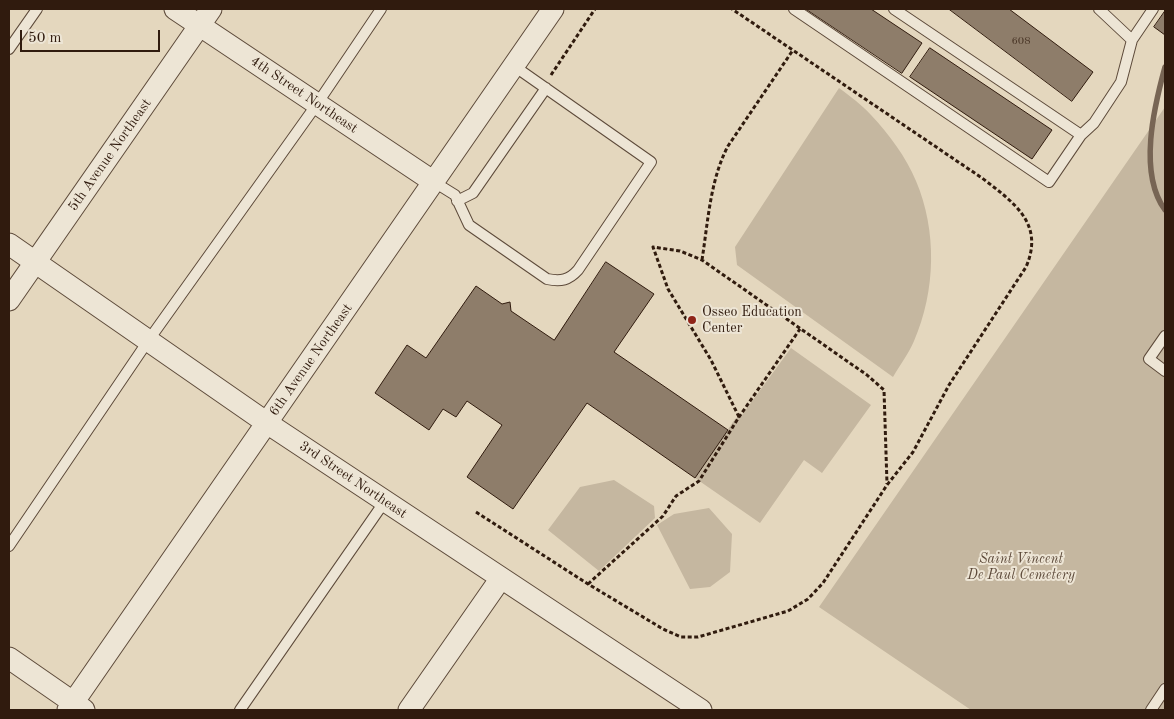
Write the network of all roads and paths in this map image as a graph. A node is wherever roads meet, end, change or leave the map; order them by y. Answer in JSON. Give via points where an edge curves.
{"nodes":[{"id":1,"x":37,"y":9,"type":"edge"},
{"id":2,"x":175,"y":9,"type":"edge"},
{"id":3,"x":381,"y":9,"type":"edge"},
{"id":4,"x":554,"y":9,"type":"edge"},
{"id":5,"x":595,"y":9,"type":"edge"},
{"id":6,"x":732,"y":9,"type":"edge"},
{"id":7,"x":794,"y":9,"type":"edge"},
{"id":8,"x":894,"y":9,"type":"edge"},
{"id":9,"x":1099,"y":9,"type":"edge"},
{"id":10,"x":1153,"y":9,"type":"edge"},
{"id":11,"x":205,"y":17,"type":"edge"},
{"id":12,"x":1132,"y":40,"type":"junction"},
{"id":13,"x":9,"y":49,"type":"edge"},
{"id":14,"x":793,"y":50,"type":"junction"},
{"id":15,"x":514,"y":66,"type":"junction"},
{"id":16,"x":551,"y":75,"type":"dead end"},
{"id":17,"x":546,"y":88,"type":"junction"},
{"id":18,"x":317,"y":104,"type":"junction"},
{"id":19,"x":1081,"y":135,"type":"junction"},
{"id":20,"x":434,"y":182,"type":"junction"},
{"id":21,"x":457,"y":201,"type":"junction"},
{"id":22,"x":9,"y":244,"type":"edge"},
{"id":23,"x":702,"y":260,"type":"junction"},
{"id":24,"x":35,"y":262,"type":"junction"},
{"id":25,"x":9,"y":300,"type":"edge"},
{"id":26,"x":800,"y":329,"type":"junction"},
{"id":27,"x":1165,"y":336,"type":"edge"},
{"id":28,"x":148,"y":341,"type":"junction"},
{"id":29,"x":1165,"y":371,"type":"edge"},
{"id":30,"x":739,"y":417,"type":"junction"},
{"id":31,"x":267,"y":423,"type":"junction"},
{"id":32,"x":887,"y":484,"type":"junction"},
{"id":33,"x":385,"y":501,"type":"junction"},
{"id":34,"x":476,"y":512,"type":"dead end"},
{"id":35,"x":9,"y":546,"type":"edge"},
{"id":36,"x":501,"y":578,"type":"junction"},
{"id":37,"x":588,"y":584,"type":"junction"},
{"id":38,"x":9,"y":658,"type":"edge"},
{"id":39,"x":1165,"y":689,"type":"edge"},
{"id":40,"x":75,"y":708,"type":"edge"},
{"id":41,"x":240,"y":710,"type":"edge"},
{"id":42,"x":410,"y":710,"type":"edge"},
{"id":43,"x":701,"y":710,"type":"edge"},
{"id":44,"x":1152,"y":710,"type":"edge"}],
"edges":[{"from":1,"to":13,"type":"lane"},
{"from":2,"to":11,"type":"street","name":"4th Street Northeast"},
{"from":3,"to":18,"type":"lane"},
{"from":4,"to":15,"type":"street","name":"6th Avenue Northeast"},
{"from":5,"to":16,"type":"path"},
{"from":6,"to":14,"type":"path"},
{"from":7,"to":19,"type":"lane","via":[[1049,182]]},
{"from":8,"to":19,"type":"lane"},
{"from":9,"to":12,"type":"lane"},
{"from":10,"to":12,"type":"lane"},
{"from":11,"to":18,"type":"street","name":"4th Street Northeast"},
{"from":11,"to":24,"type":"street","name":"5th Avenue Northeast"},
{"from":12,"to":19,"type":"lane","via":[[1121,82],[1094,123]]},
{"from":14,"to":23,"type":"path","via":[[720,160]]},
{"from":14,"to":32,"type":"path","via":[[1004,194],[1027,221],[1032,237],[1031,256],[1026,267],[948,385],[913,452]]},
{"from":15,"to":17,"type":"lane"},
{"from":15,"to":20,"type":"street","name":"6th Avenue Northeast"},
{"from":17,"to":21,"type":"lane","via":[[473,193]]},
{"from":17,"to":21,"type":"lane","via":[[651,162],[578,270],[564,280],[547,280],[469,225]]},
{"from":18,"to":20,"type":"street","name":"4th Street Northeast"},
{"from":18,"to":28,"type":"lane"},
{"from":20,"to":21,"type":"lane","via":[[455,195]]},
{"from":20,"to":31,"type":"street","name":"6th Avenue Northeast"},
{"from":22,"to":24,"type":"street","name":"3rd Street Northeast"},
{"from":23,"to":26,"type":"path"},
{"from":23,"to":30,"type":"path","via":[[680,251],[653,247],[668,289],[711,360]]},
{"from":24,"to":25,"type":"street","name":"5th Avenue Northeast"},
{"from":24,"to":28,"type":"street","name":"3rd Street Northeast"},
{"from":26,"to":30,"type":"path"},
{"from":26,"to":32,"type":"path","via":[[884,390]]},
{"from":27,"to":29,"type":"lane","via":[[1149,359]]},
{"from":28,"to":31,"type":"street","name":"3rd Street Northeast"},
{"from":28,"to":35,"type":"lane"},
{"from":30,"to":37,"type":"path","via":[[699,481],[676,496],[663,516]]},
{"from":31,"to":33,"type":"street","name":"3rd Street Northeast"},
{"from":31,"to":40,"type":"street","name":"6th Avenue Northeast"},
{"from":32,"to":37,"type":"path","via":[[823,583],[808,599],[788,611],[698,637],[681,637]]},
{"from":33,"to":36,"type":"street","name":"3rd Street Northeast"},
{"from":33,"to":41,"type":"lane"},
{"from":34,"to":37,"type":"path"},
{"from":36,"to":42,"type":"street"},
{"from":36,"to":43,"type":"street","name":"3rd Street Northeast"},
{"from":38,"to":40,"type":"street"},
{"from":39,"to":44,"type":"lane"}]}
